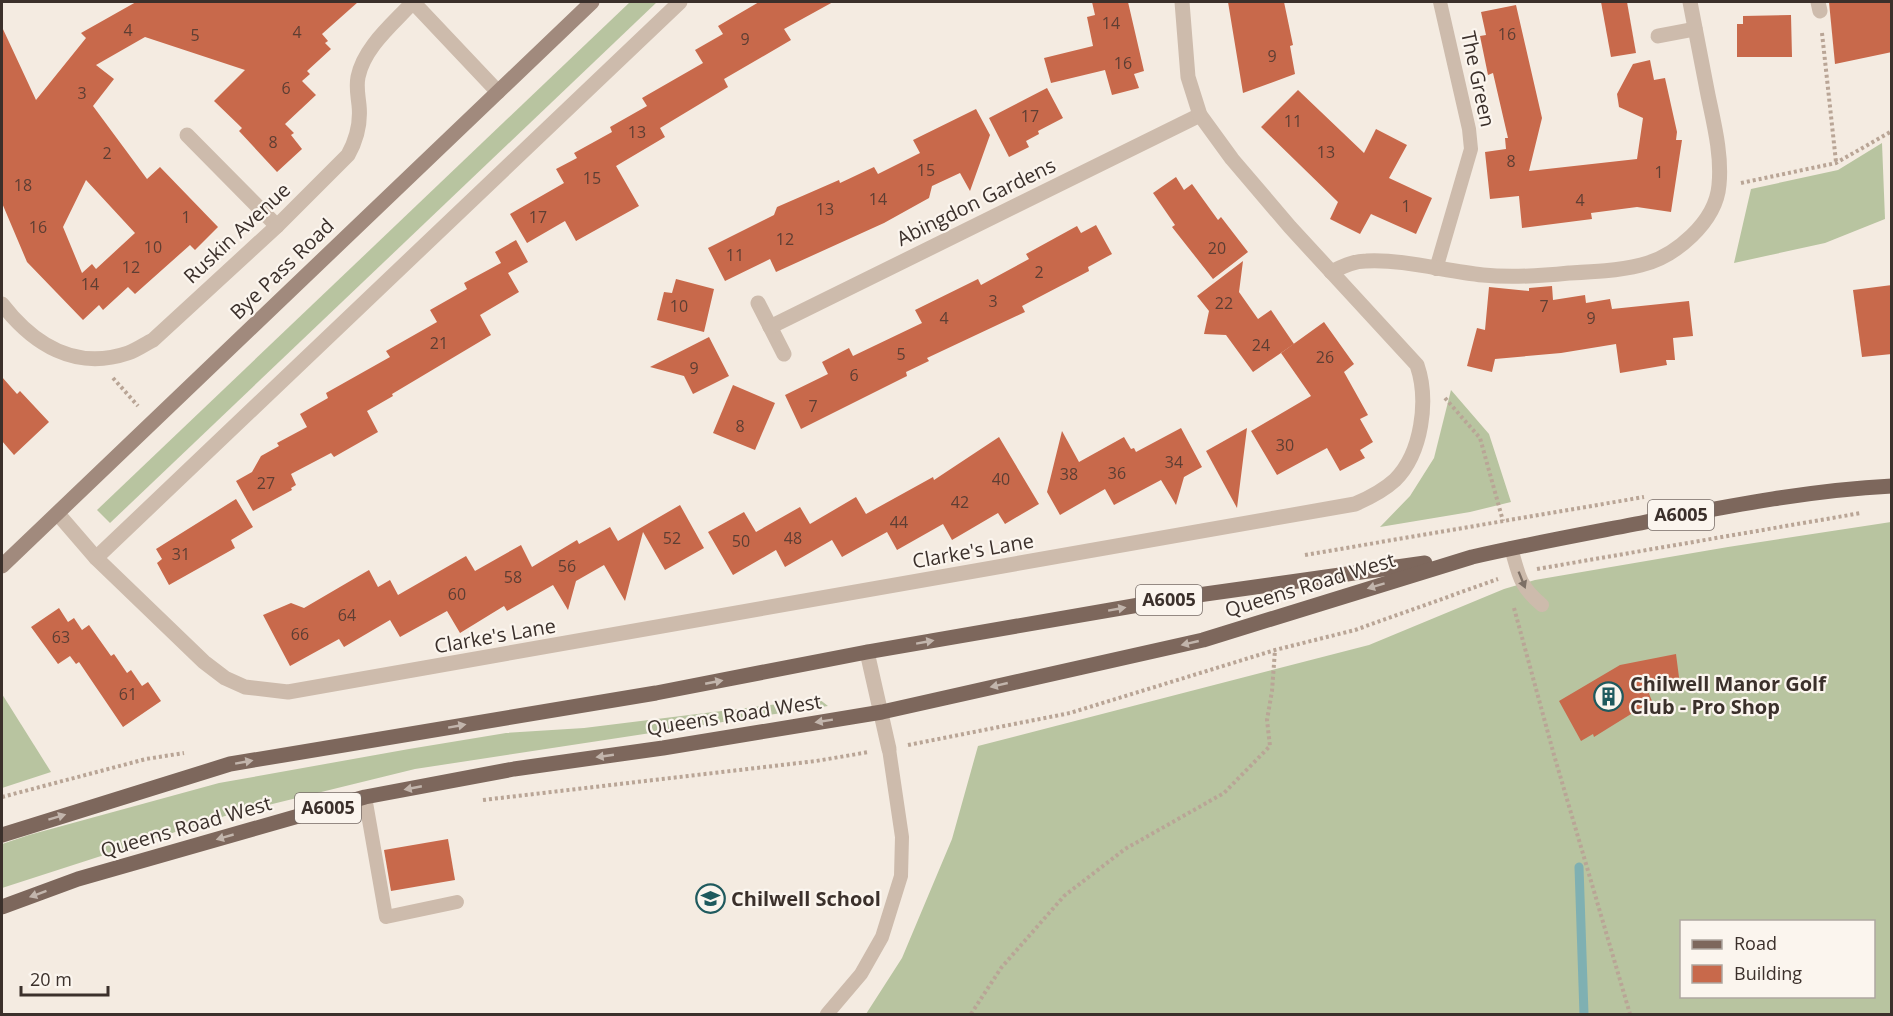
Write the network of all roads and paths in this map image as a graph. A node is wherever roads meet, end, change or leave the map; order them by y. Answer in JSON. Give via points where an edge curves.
{"nodes":[{"id":1,"x":413,"y":2,"type":"edge"},
{"id":2,"x":592,"y":2,"type":"edge"},
{"id":3,"x":680,"y":2,"type":"edge"},
{"id":4,"x":1182,"y":2,"type":"edge"},
{"id":5,"x":1440,"y":2,"type":"edge"},
{"id":6,"x":1690,"y":2,"type":"edge"},
{"id":7,"x":1819,"y":6,"type":"edge"},
{"id":8,"x":1695,"y":29,"type":"junction"},
{"id":9,"x":1658,"y":36,"type":"dead end"},
{"id":10,"x":498,"y":92,"type":"junction"},
{"id":11,"x":1200,"y":115,"type":"junction"},
{"id":12,"x":1892,"y":131,"type":"edge"},
{"id":13,"x":187,"y":135,"type":"dead end"},
{"id":14,"x":1836,"y":163,"type":"junction"},
{"id":15,"x":1719,"y":187,"type":"junction"},
{"id":16,"x":277,"y":226,"type":"junction"},
{"id":17,"x":1436,"y":269,"type":"junction"},
{"id":18,"x":1331,"y":272,"type":"junction"},
{"id":19,"x":758,"y":303,"type":"dead end"},
{"id":20,"x":2,"y":304,"type":"edge"},
{"id":21,"x":770,"y":327,"type":"junction"},
{"id":22,"x":784,"y":354,"type":"dead end"},
{"id":23,"x":97,"y":359,"type":"junction"},
{"id":24,"x":1417,"y":365,"type":"junction"},
{"id":25,"x":152,"y":422,"type":"junction"},
{"id":26,"x":1892,"y":486,"type":"edge"},
{"id":27,"x":1867,"y":512,"type":"dead end"},
{"id":28,"x":58,"y":514,"type":"junction"},
{"id":29,"x":1511,"y":548,"type":"junction"},
{"id":30,"x":1472,"y":557,"type":"junction"},
{"id":31,"x":96,"y":558,"type":"junction"},
{"id":32,"x":2,"y":566,"type":"edge"},
{"id":33,"x":1519,"y":573,"type":"junction"},
{"id":34,"x":1512,"y":599,"type":"dead end"},
{"id":35,"x":1542,"y":605,"type":"dead end"},
{"id":36,"x":1275,"y":650,"type":"junction"},
{"id":37,"x":867,"y":652,"type":"junction"},
{"id":38,"x":882,"y":712,"type":"junction"},
{"id":39,"x":889,"y":749,"type":"junction"},
{"id":40,"x":365,"y":798,"type":"junction"},
{"id":41,"x":482,"y":800,"type":"dead end"},
{"id":42,"x":2,"y":835,"type":"edge"},
{"id":43,"x":457,"y":902,"type":"dead end"},
{"id":44,"x":2,"y":907,"type":"edge"},
{"id":45,"x":827,"y":1014,"type":"edge"},
{"id":46,"x":971,"y":1014,"type":"edge"},
{"id":47,"x":1630,"y":1014,"type":"edge"}],
"edges":[{"from":1,"to":10,"type":"street"},
{"from":1,"to":16,"type":"street","name":"Ruskin Avenue","via":[[372,47],[362,64],[357,86],[360,118],[351,149]]},
{"from":2,"to":10,"type":"main road","name":"Bye Pass Road"},
{"from":3,"to":31,"type":"street"},
{"from":4,"to":11,"type":"street","via":[[1188,77]]},
{"from":5,"to":17,"type":"lane","name":"The Green","via":[[1471,149]]},
{"from":6,"to":8,"type":"street"},
{"from":7,"to":14,"type":"path"},
{"from":8,"to":9,"type":"street"},
{"from":8,"to":15,"type":"street","via":[[1719,153]]},
{"from":10,"to":25,"type":"main road","name":"Bye Pass Road"},
{"from":11,"to":18,"type":"street","via":[[1232,159]]},
{"from":11,"to":21,"type":"street","name":"Abingdon Gardens"},
{"from":12,"to":14,"type":"path"},
{"from":13,"to":16,"type":"street"},
{"from":14,"to":15,"type":"path"},
{"from":15,"to":17,"type":"street","via":[[1705,219],[1687,240],[1648,262],[1601,271],[1513,278]]},
{"from":16,"to":23,"type":"street","name":"Ruskin Avenue","via":[[153,340],[130,353]]},
{"from":17,"to":18,"type":"street","via":[[1366,261]]},
{"from":18,"to":24,"type":"street"},
{"from":19,"to":21,"type":"street"},
{"from":20,"to":23,"type":"street","name":"Ruskin Avenue","via":[[25,331],[45,345],[62,353]]},
{"from":21,"to":22,"type":"street"},
{"from":23,"to":25,"type":"path"},
{"from":24,"to":29,"type":"path","via":[[1480,438]]},
{"from":24,"to":31,"type":"street","name":"Clarke's Lane","via":[[1422,381],[1421,417],[1408,459],[1394,480],[1355,504],[320,688],[264,691],[225,678],[181,642]]},
{"from":25,"to":28,"type":"main road","name":"Bye Pass Road"},
{"from":26,"to":29,"type":"main road","name":"Queens Road West","number":"A6005","via":[[1847,488],[1731,506]]},
{"from":27,"to":33,"type":"path"},
{"from":28,"to":31,"type":"street","name":"Clarke's Lane"},
{"from":28,"to":32,"type":"main road","name":"Bye Pass Road"},
{"from":29,"to":30,"type":"main road","name":"Queens Road West","number":"A6005"},
{"from":29,"to":33,"type":"lane"},
{"from":37,"to":30,"type":"main road","name":"Queens Road West","number":"A6005","one_way":true,"via":[[1191,596]]},
{"from":30,"to":38,"type":"main road","name":"Queens Road West","number":"A6005","one_way":true,"via":[[1203,640]]},
{"from":33,"to":35,"type":"lane","one_way":true,"via":[[1530,596]]},
{"from":33,"to":36,"type":"path","via":[[1355,630]]},
{"from":34,"to":47,"type":"path"},
{"from":36,"to":39,"type":"path","via":[[1070,713]]},
{"from":36,"to":46,"type":"path","via":[[1267,720],[1270,746],[1224,793],[1125,849],[1064,896],[1001,968]]},
{"from":37,"to":38,"type":"street"},
{"from":42,"to":37,"type":"main road","name":"Queens Road West","number":"A6005","one_way":true,"via":[[230,764],[656,693]]},
{"from":38,"to":39,"type":"street"},
{"from":38,"to":40,"type":"main road","name":"Queens Road West","number":"A6005","one_way":true,"via":[[514,769]]},
{"from":39,"to":41,"type":"path"},
{"from":39,"to":45,"type":"lane","via":[[902,837],[901,876],[882,937],[861,974]]},
{"from":40,"to":43,"type":"lane","via":[[386,917]]},
{"from":40,"to":44,"type":"main road","name":"Queens Road West","number":"A6005","one_way":true,"via":[[78,879]]}]}
